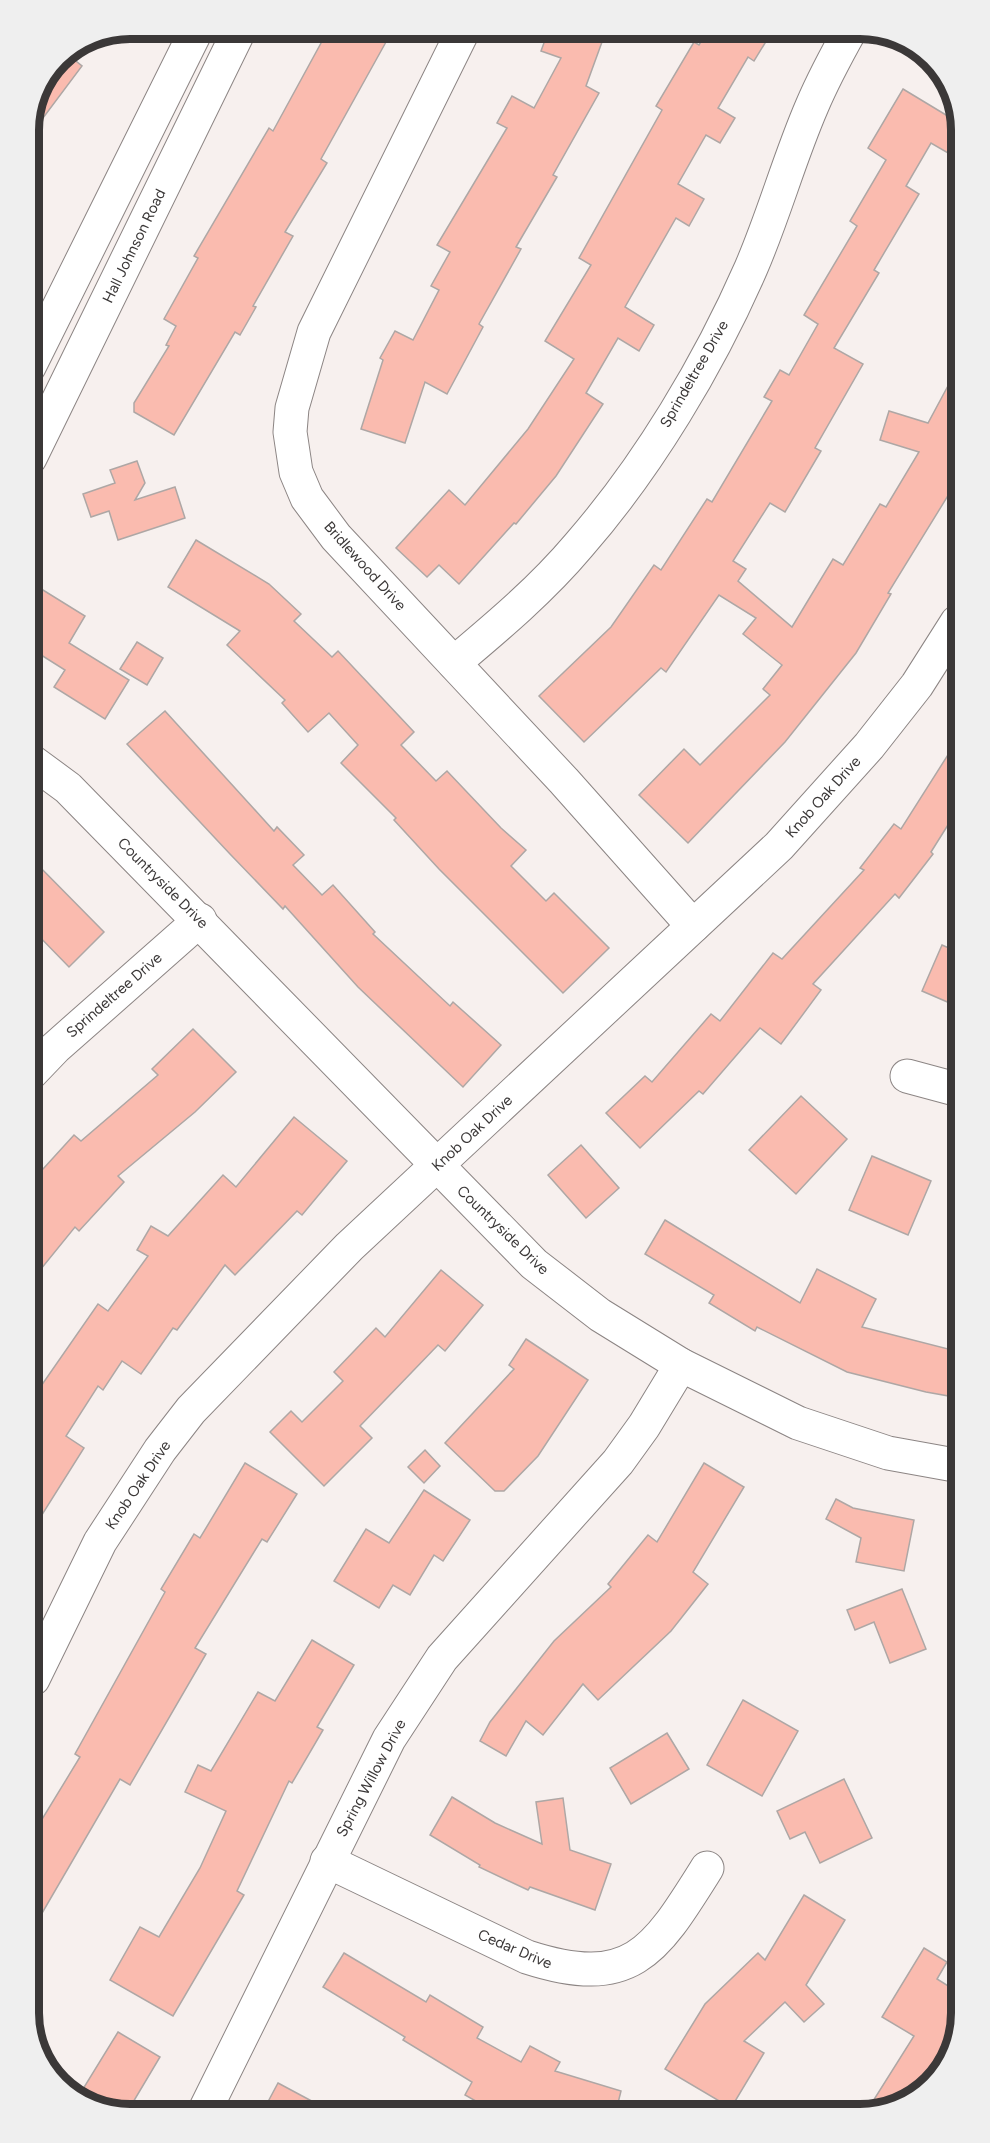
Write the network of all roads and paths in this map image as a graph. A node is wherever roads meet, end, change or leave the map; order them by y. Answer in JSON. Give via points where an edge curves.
{"nodes":[{"id":1,"x":192,"y":39,"type":"edge"},
{"id":2,"x":235,"y":39,"type":"edge"},
{"id":3,"x":459,"y":39,"type":"edge"},
{"id":4,"x":846,"y":39,"type":"edge"},
{"id":5,"x":39,"y":348,"type":"edge"},
{"id":6,"x":39,"y":440,"type":"edge"},
{"id":7,"x":951,"y":631,"type":"edge"},
{"id":8,"x":453,"y":663,"type":"junction"},
{"id":9,"x":39,"y":767,"type":"edge"},
{"id":10,"x":200,"y":920,"type":"junction"},
{"id":11,"x":693,"y":926,"type":"junction"},
{"id":12,"x":39,"y":1064,"type":"edge"},
{"id":13,"x":907,"y":1076,"type":"dead end"},
{"id":14,"x":951,"y":1088,"type":"edge"},
{"id":15,"x":437,"y":1165,"type":"junction"},
{"id":16,"x":681,"y":1365,"type":"junction"},
{"id":17,"x":951,"y":1464,"type":"edge"},
{"id":18,"x":39,"y":1667,"type":"edge"},
{"id":19,"x":327,"y":1861,"type":"junction"},
{"id":20,"x":707,"y":1868,"type":"dead end"},
{"id":21,"x":208,"y":2104,"type":"edge"}],
"edges":[{"from":1,"to":5,"type":"street"},
{"from":2,"to":6,"type":"street","name":"Hall Johnson Road"},
{"from":3,"to":8,"type":"street","name":"Bridlewood Drive","via":[[314,332],[292,408],[290,432],[296,472],[307,498],[336,537]]},
{"from":4,"to":8,"type":"street","name":"Sprindeltree Drive","via":[[812,106],[750,270],[692,384],[620,496],[579,546],[519,608]]},
{"from":7,"to":11,"type":"street","name":"Knob Oak Drive","via":[[917,685],[869,746],[779,846]]},
{"from":8,"to":11,"type":"street","name":"Bridlewood Drive"},
{"from":9,"to":10,"type":"street","name":"Countryside Drive","via":[[68,788]]},
{"from":10,"to":12,"type":"street","name":"Sprindeltree Drive"},
{"from":10,"to":15,"type":"street","name":"Countryside Drive"},
{"from":11,"to":15,"type":"street","name":"Knob Oak Drive"},
{"from":13,"to":14,"type":"street"},
{"from":15,"to":16,"type":"street","name":"Countryside Drive","via":[[534,1264],[600,1316]]},
{"from":15,"to":18,"type":"street","name":"Knob Oak Drive","via":[[349,1247],[191,1410],[100,1542]]},
{"from":16,"to":17,"type":"street","name":"Countryside Drive","via":[[798,1423],[888,1453]]},
{"from":16,"to":19,"type":"street","name":"Spring Willow Drive","via":[[618,1462],[442,1658],[389,1739]]},
{"from":19,"to":20,"type":"street","name":"Cedar Drive","via":[[527,1957],[589,1971],[610,1968],[651,1947],[672,1924]]},
{"from":19,"to":21,"type":"street","name":"Spring Willow Drive"}]}
